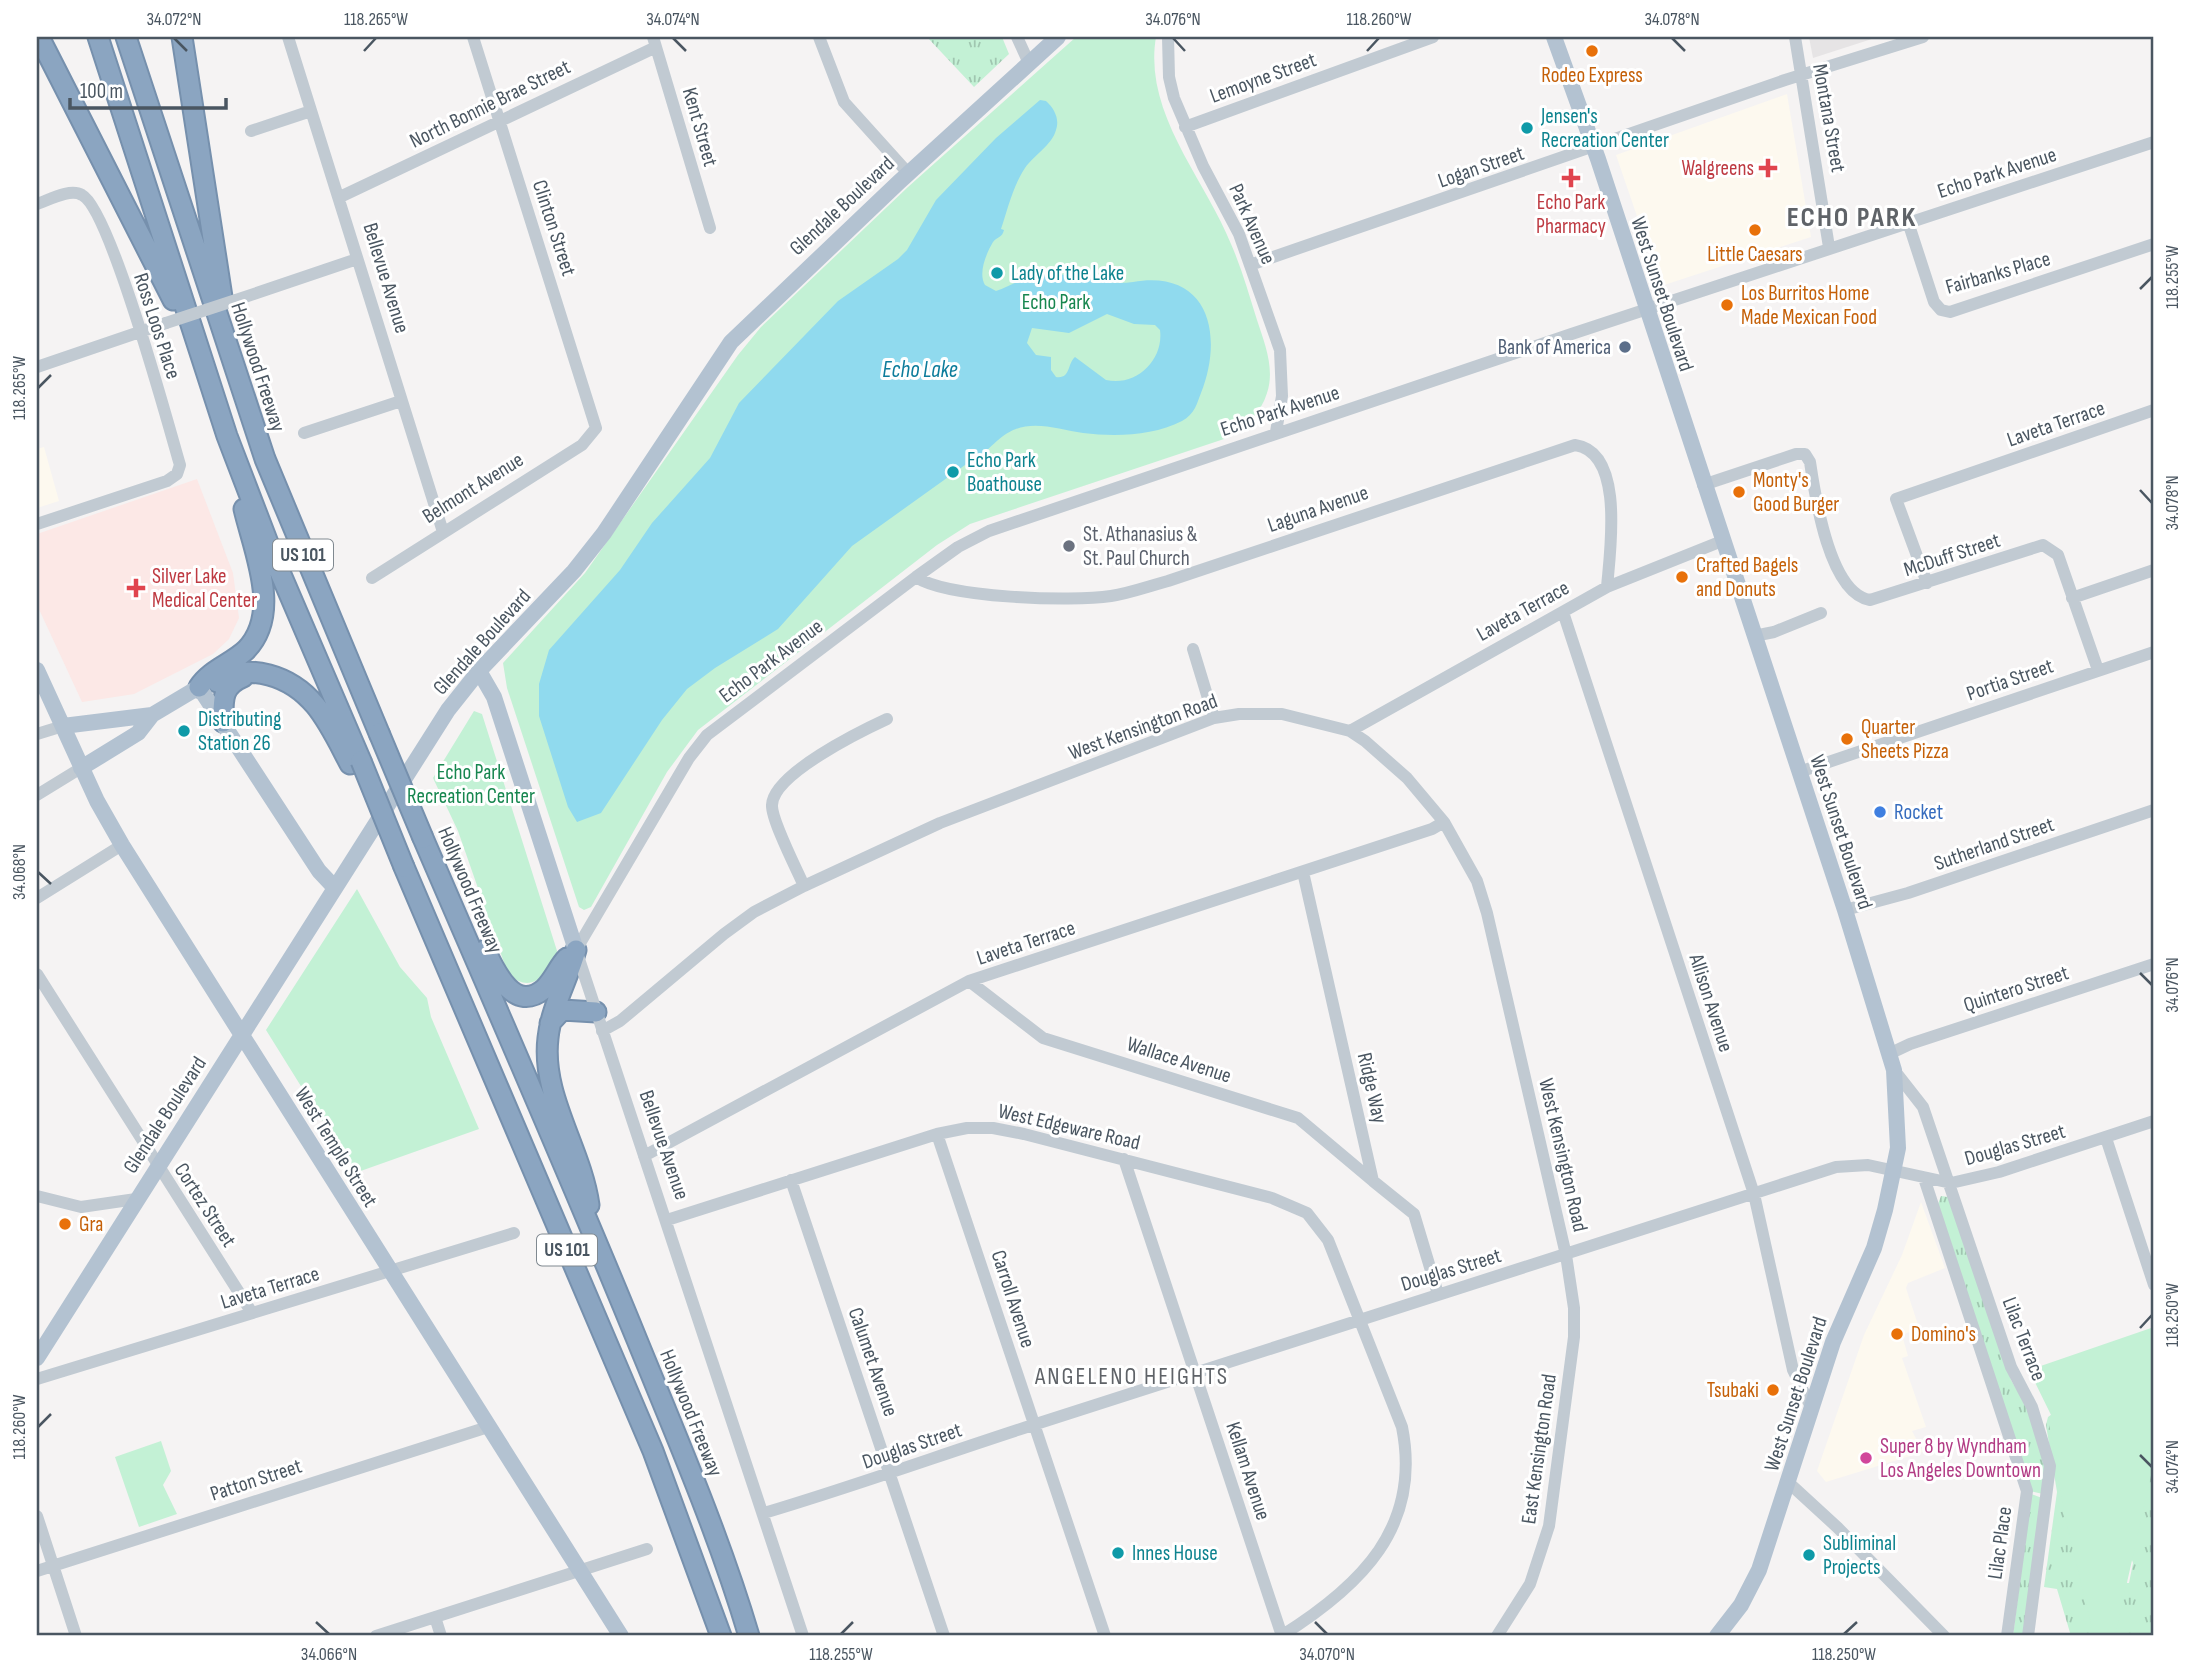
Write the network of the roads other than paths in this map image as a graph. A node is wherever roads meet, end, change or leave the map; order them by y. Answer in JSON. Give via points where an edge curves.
{"nodes":[{"id":1,"x":39,"y":37,"type":"edge"},
{"id":2,"x":98,"y":37,"type":"edge"},
{"id":3,"x":126,"y":37,"type":"edge"},
{"id":4,"x":182,"y":37,"type":"edge"},
{"id":5,"x":288,"y":37,"type":"edge"},
{"id":6,"x":473,"y":37,"type":"edge"},
{"id":7,"x":819,"y":37,"type":"edge"},
{"id":8,"x":1017,"y":37,"type":"edge"},
{"id":9,"x":1058,"y":37,"type":"edge"},
{"id":10,"x":1168,"y":37,"type":"edge"},
{"id":11,"x":1433,"y":37,"type":"edge"},
{"id":12,"x":1554,"y":37,"type":"edge"},
{"id":13,"x":1795,"y":37,"type":"edge"},
{"id":14,"x":1923,"y":37,"type":"edge"},
{"id":15,"x":654,"y":42,"type":"edge"},
{"id":16,"x":1028,"y":61,"type":"junction"},
{"id":17,"x":1803,"y":75,"type":"junction"},
{"id":18,"x":311,"y":111,"type":"junction"},
{"id":19,"x":500,"y":121,"type":"junction"},
{"id":20,"x":1185,"y":127,"type":"junction"},
{"id":21,"x":251,"y":131,"type":"dead end"},
{"id":22,"x":2154,"y":142,"type":"edge"},
{"id":23,"x":1594,"y":148,"type":"junction"},
{"id":24,"x":908,"y":173,"type":"junction"},
{"id":25,"x":340,"y":197,"type":"junction"},
{"id":26,"x":37,"y":204,"type":"edge"},
{"id":27,"x":1908,"y":222,"type":"junction"},
{"id":28,"x":710,"y":228,"type":"dead end"},
{"id":29,"x":2154,"y":244,"type":"edge"},
{"id":30,"x":1829,"y":247,"type":"junction"},
{"id":31,"x":358,"y":259,"type":"junction"},
{"id":32,"x":1250,"y":265,"type":"junction"},
{"id":33,"x":1646,"y":311,"type":"junction"},
{"id":34,"x":140,"y":331,"type":"junction"},
{"id":35,"x":37,"y":367,"type":"edge"},
{"id":36,"x":236,"y":374,"type":"junction"},
{"id":37,"x":213,"y":391,"type":"junction"},
{"id":38,"x":401,"y":401,"type":"junction"},
{"id":39,"x":2154,"y":410,"type":"edge"},
{"id":40,"x":594,"y":432,"type":"joint"},
{"id":41,"x":1276,"y":432,"type":"junction"},
{"id":42,"x":303,"y":433,"type":"dead end"},
{"id":43,"x":227,"y":436,"type":"junction"},
{"id":44,"x":1703,"y":485,"type":"junction"},
{"id":45,"x":37,"y":524,"type":"edge"},
{"id":46,"x":443,"y":532,"type":"junction"},
{"id":47,"x":1722,"y":541,"type":"junction"},
{"id":48,"x":2154,"y":570,"type":"edge"},
{"id":49,"x":916,"y":577,"type":"junction"},
{"id":50,"x":372,"y":578,"type":"dead end"},
{"id":51,"x":1927,"y":583,"type":"junction"},
{"id":52,"x":1607,"y":587,"type":"junction"},
{"id":53,"x":2072,"y":598,"type":"junction"},
{"id":54,"x":1563,"y":612,"type":"junction"},
{"id":55,"x":1821,"y":613,"type":"dead end"},
{"id":56,"x":1754,"y":636,"type":"junction"},
{"id":57,"x":1193,"y":649,"type":"dead end"},
{"id":58,"x":2154,"y":652,"type":"edge"},
{"id":59,"x":37,"y":670,"type":"edge"},
{"id":60,"x":2098,"y":670,"type":"junction"},
{"id":61,"x":479,"y":671,"type":"junction"},
{"id":62,"x":275,"y":677,"type":"junction"},
{"id":63,"x":199,"y":687,"type":"junction"},
{"id":64,"x":152,"y":715,"type":"junction"},
{"id":65,"x":1214,"y":718,"type":"junction"},
{"id":66,"x":887,"y":719,"type":"dead end"},
{"id":67,"x":223,"y":722,"type":"junction"},
{"id":68,"x":63,"y":726,"type":"junction"},
{"id":69,"x":1350,"y":731,"type":"junction"},
{"id":70,"x":37,"y":734,"type":"edge"},
{"id":71,"x":357,"y":766,"type":"junction"},
{"id":72,"x":81,"y":768,"type":"junction"},
{"id":73,"x":1799,"y":772,"type":"junction"},
{"id":74,"x":37,"y":795,"type":"edge"},
{"id":75,"x":2154,"y":810,"type":"edge"},
{"id":76,"x":1444,"y":822,"type":"junction"},
{"id":77,"x":423,"y":838,"type":"junction"},
{"id":78,"x":122,"y":845,"type":"junction"},
{"id":79,"x":1303,"y":872,"type":"junction"},
{"id":80,"x":804,"y":886,"type":"junction"},
{"id":81,"x":335,"y":888,"type":"junction"},
{"id":82,"x":37,"y":898,"type":"edge"},
{"id":83,"x":1845,"y":910,"type":"junction"},
{"id":84,"x":576,"y":950,"type":"junction"},
{"id":85,"x":2154,"y":964,"type":"edge"},
{"id":86,"x":37,"y":974,"type":"edge"},
{"id":87,"x":969,"y":981,"type":"junction"},
{"id":88,"x":596,"y":1012,"type":"junction"},
{"id":89,"x":550,"y":1024,"type":"junction"},
{"id":90,"x":602,"y":1031,"type":"junction"},
{"id":91,"x":241,"y":1035,"type":"junction"},
{"id":92,"x":1891,"y":1053,"type":"junction"},
{"id":93,"x":1894,"y":1070,"type":"junction"},
{"id":94,"x":2154,"y":1121,"type":"edge"},
{"id":95,"x":937,"y":1134,"type":"junction"},
{"id":96,"x":2106,"y":1138,"type":"junction"},
{"id":97,"x":644,"y":1156,"type":"junction"},
{"id":98,"x":1125,"y":1159,"type":"junction"},
{"id":99,"x":157,"y":1166,"type":"junction"},
{"id":100,"x":1895,"y":1172,"type":"junction"},
{"id":101,"x":1924,"y":1178,"type":"junction"},
{"id":102,"x":791,"y":1180,"type":"junction"},
{"id":103,"x":1373,"y":1181,"type":"junction"},
{"id":104,"x":1951,"y":1183,"type":"junction"},
{"id":105,"x":1754,"y":1194,"type":"junction"},
{"id":106,"x":37,"y":1196,"type":"edge"},
{"id":107,"x":136,"y":1199,"type":"junction"},
{"id":108,"x":667,"y":1220,"type":"junction"},
{"id":109,"x":592,"y":1230,"type":"junction"},
{"id":110,"x":514,"y":1233,"type":"dead end"},
{"id":111,"x":1566,"y":1255,"type":"junction"},
{"id":112,"x":391,"y":1271,"type":"junction"},
{"id":113,"x":2154,"y":1284,"type":"edge"},
{"id":114,"x":1438,"y":1294,"type":"junction"},
{"id":115,"x":252,"y":1313,"type":"junction"},
{"id":116,"x":1360,"y":1320,"type":"junction"},
{"id":117,"x":37,"y":1358,"type":"edge"},
{"id":118,"x":1196,"y":1374,"type":"junction"},
{"id":119,"x":37,"y":1379,"type":"edge"},
{"id":120,"x":1811,"y":1408,"type":"junction"},
{"id":121,"x":1033,"y":1425,"type":"junction"},
{"id":122,"x":488,"y":1427,"type":"junction"},
{"id":123,"x":890,"y":1475,"type":"junction"},
{"id":124,"x":1789,"y":1483,"type":"junction"},
{"id":125,"x":764,"y":1513,"type":"junction"},
{"id":126,"x":37,"y":1516,"type":"edge"},
{"id":127,"x":647,"y":1549,"type":"dead end"},
{"id":128,"x":53,"y":1566,"type":"junction"},
{"id":129,"x":579,"y":1571,"type":"junction"},
{"id":130,"x":37,"y":1572,"type":"edge"},
{"id":131,"x":435,"y":1617,"type":"junction"},
{"id":132,"x":76,"y":1636,"type":"edge"},
{"id":133,"x":376,"y":1636,"type":"edge"},
{"id":134,"x":441,"y":1636,"type":"edge"},
{"id":135,"x":621,"y":1636,"type":"edge"},
{"id":136,"x":721,"y":1636,"type":"edge"},
{"id":137,"x":749,"y":1636,"type":"edge"},
{"id":138,"x":803,"y":1636,"type":"edge"},
{"id":139,"x":944,"y":1636,"type":"edge"},
{"id":140,"x":1105,"y":1636,"type":"edge"},
{"id":141,"x":1282,"y":1636,"type":"edge"},
{"id":142,"x":1497,"y":1636,"type":"edge"},
{"id":143,"x":1717,"y":1636,"type":"edge"},
{"id":144,"x":1944,"y":1636,"type":"edge"},
{"id":145,"x":2007,"y":1636,"type":"edge"},
{"id":146,"x":2028,"y":1636,"type":"edge"}],
"edges":[{"from":1,"to":37,"type":"highway","via":[[155,260]]},
{"from":2,"to":37,"type":"highway","number":"US 101"},
{"from":3,"to":36,"type":"highway","name":"Hollywood Freeway","number":"US 101"},
{"from":4,"to":36,"type":"highway"},
{"from":5,"to":18,"type":"street","name":"Bellevue Avenue"},
{"from":6,"to":19,"type":"street","name":"Clinton Street"},
{"from":7,"to":24,"type":"street","via":[[844,102]]},
{"from":8,"to":16,"type":"street"},
{"from":9,"to":16,"type":"main road","name":"Glendale Boulevard"},
{"from":10,"to":20,"type":"street","name":"Park Avenue","via":[[1169,77]]},
{"from":11,"to":20,"type":"street","name":"Lemoyne Street"},
{"from":12,"to":23,"type":"main road","name":"West Sunset Boulevard"},
{"from":13,"to":17,"type":"street","name":"Montana Street"},
{"from":14,"to":17,"type":"street","name":"Logan Street"},
{"from":15,"to":19,"type":"street","name":"North Bonnie Brae Street"},
{"from":15,"to":28,"type":"street","name":"Kent Street"},
{"from":16,"to":24,"type":"main road","name":"Glendale Boulevard"},
{"from":17,"to":23,"type":"street","name":"Logan Street"},
{"from":17,"to":30,"type":"street","name":"Montana Street"},
{"from":18,"to":21,"type":"street"},
{"from":18,"to":25,"type":"street","name":"Bellevue Avenue"},
{"from":19,"to":25,"type":"street","name":"North Bonnie Brae Street"},
{"from":19,"to":40,"type":"street","name":"Clinton Street","via":[[593,414]]},
{"from":20,"to":32,"type":"street","name":"Park Avenue","via":[[1230,214]]},
{"from":22,"to":27,"type":"street","name":"Echo Park Avenue"},
{"from":23,"to":32,"type":"street","name":"Logan Street"},
{"from":23,"to":33,"type":"main road","name":"West Sunset Boulevard"},
{"from":24,"to":61,"type":"main road","name":"Glendale Boulevard","via":[[731,342],[604,533],[560,588]]},
{"from":25,"to":31,"type":"street","name":"Bellevue Avenue"},
{"from":26,"to":34,"type":"street","name":"Ross Loos Place","via":[[73,192],[93,204]]},
{"from":27,"to":29,"type":"street","name":"Fairbanks Place","via":[[1934,302],[1950,312]]},
{"from":27,"to":30,"type":"street","name":"Echo Park Avenue"},
{"from":30,"to":33,"type":"street","name":"Echo Park Avenue"},
{"from":31,"to":34,"type":"street","bridge":true},
{"from":31,"to":38,"type":"street","name":"Bellevue Avenue"},
{"from":32,"to":41,"type":"street","name":"Park Avenue","via":[[1280,350],[1282,396]]},
{"from":33,"to":41,"type":"street","name":"Echo Park Avenue"},
{"from":33,"to":44,"type":"main road","name":"West Sunset Boulevard"},
{"from":34,"to":35,"type":"street"},
{"from":34,"to":45,"type":"street","name":"Ross Loos Place","via":[[180,464],[177,474]]},
{"from":36,"to":77,"type":"highway","name":"Hollywood Freeway","number":"US 101","bridge":true,"via":[[281,502]]},
{"from":37,"to":43,"type":"highway","number":"US 101"},
{"from":38,"to":42,"type":"street"},
{"from":38,"to":46,"type":"street","name":"Bellevue Avenue"},
{"from":39,"to":51,"type":"street","name":"Laveta Terrace","via":[[1896,499]]},
{"from":40,"to":46,"type":"street","name":"Belmont Avenue","via":[[582,445]]},
{"from":41,"to":49,"type":"street","name":"Echo Park Avenue","via":[[989,531]]},
{"from":43,"to":63,"type":"highway","via":[[264,608],[254,640]]},
{"from":43,"to":71,"type":"highway","number":"US 101"},
{"from":44,"to":47,"type":"main road","name":"West Sunset Boulevard"},
{"from":44,"to":51,"type":"street","name":"McDuff Street","via":[[1805,454],[1819,524],[1853,591],[1870,600]]},
{"from":46,"to":50,"type":"street","name":"Belmont Avenue"},
{"from":47,"to":52,"type":"street","name":"Laveta Terrace"},
{"from":47,"to":56,"type":"main road","name":"West Sunset Boulevard"},
{"from":48,"to":53,"type":"street"},
{"from":49,"to":52,"type":"street","name":"Laguna Avenue","via":[[951,590],[1069,599],[1112,596],[1575,445],[1598,459],[1609,484]]},
{"from":49,"to":84,"type":"street","name":"Echo Park Avenue","via":[[707,735]]},
{"from":51,"to":53,"type":"street","name":"McDuff Street","via":[[2043,545],[2058,555]]},
{"from":52,"to":54,"type":"street","name":"Laveta Terrace"},
{"from":53,"to":60,"type":"street"},
{"from":54,"to":69,"type":"street","name":"Laveta Terrace"},
{"from":54,"to":105,"type":"street","name":"Allison Avenue"},
{"from":55,"to":56,"type":"street"},
{"from":56,"to":73,"type":"main road","name":"West Sunset Boulevard"},
{"from":57,"to":65,"type":"street"},
{"from":58,"to":60,"type":"street","name":"Portia Street"},
{"from":59,"to":68,"type":"main road","name":"West Temple Street"},
{"from":60,"to":73,"type":"street","name":"Portia Street"},
{"from":61,"to":81,"type":"main road","name":"Glendale Boulevard","via":[[448,709]]},
{"from":61,"to":84,"type":"main road","name":"Bellevue Avenue","via":[[494,698]]},
{"from":62,"to":63,"type":"highway","via":[[238,672]]},
{"from":62,"to":67,"type":"highway","via":[[252,674],[233,681],[223,695]]},
{"from":62,"to":71,"type":"highway","via":[[300,689],[319,708]]},
{"from":63,"to":64,"type":"main road"},
{"from":63,"to":67,"type":"main road"},
{"from":64,"to":68,"type":"main road"},
{"from":64,"to":72,"type":"main road","via":[[138,733]]},
{"from":65,"to":69,"type":"street","name":"West Kensington Road","via":[[1282,714]]},
{"from":65,"to":80,"type":"street","name":"West Kensington Road","via":[[940,823]]},
{"from":66,"to":80,"type":"street","via":[[832,745],[776,792],[772,809]]},
{"from":67,"to":81,"type":"main road","via":[[319,871]]},
{"from":68,"to":70,"type":"street"},
{"from":68,"to":72,"type":"main road","name":"West Temple Street"},
{"from":69,"to":76,"type":"street","name":"West Kensington Road","via":[[1387,758]]},
{"from":71,"to":136,"type":"highway","number":"US 101","bridge":true,"via":[[653,1451]]},
{"from":72,"to":74,"type":"street"},
{"from":72,"to":78,"type":"main road","name":"West Temple Street"},
{"from":73,"to":83,"type":"main road","name":"West Sunset Boulevard"},
{"from":75,"to":83,"type":"street","name":"Sutherland Street"},
{"from":76,"to":79,"type":"street","name":"Laveta Terrace"},
{"from":76,"to":111,"type":"street","name":"West Kensington Road","via":[[1477,881],[1488,912]]},
{"from":77,"to":84,"type":"highway","via":[[500,980],[512,992],[538,993]]},
{"from":77,"to":109,"type":"highway","name":"Hollywood Freeway","number":"US 101"},
{"from":78,"to":82,"type":"street"},
{"from":78,"to":91,"type":"main road","name":"West Temple Street"},
{"from":79,"to":87,"type":"street","name":"Laveta Terrace"},
{"from":79,"to":103,"type":"street","name":"Ridge Way"},
{"from":80,"to":90,"type":"street","name":"West Kensington Road","via":[[754,912]]},
{"from":81,"to":91,"type":"main road","name":"Glendale Boulevard"},
{"from":83,"to":92,"type":"main road","name":"West Sunset Boulevard"},
{"from":84,"to":88,"type":"street","name":"Bellevue Avenue"},
{"from":84,"to":89,"type":"highway"},
{"from":85,"to":92,"type":"street","name":"Quintero Street"},
{"from":86,"to":99,"type":"street","name":"Cortez Street"},
{"from":87,"to":97,"type":"street","name":"Laveta Terrace"},
{"from":87,"to":103,"type":"street","name":"Wallace Avenue","via":[[1043,1038],[1298,1118]]},
{"from":88,"to":89,"type":"highway","via":[[562,1010]]},
{"from":88,"to":90,"type":"street","name":"Bellevue Avenue"},
{"from":89,"to":109,"type":"highway","via":[[548,1070],[585,1179]]},
{"from":90,"to":97,"type":"street","name":"Bellevue Avenue"},
{"from":91,"to":99,"type":"main road","name":"Glendale Boulevard"},
{"from":91,"to":112,"type":"main road","name":"West Temple Street"},
{"from":92,"to":93,"type":"main road","name":"West Sunset Boulevard"},
{"from":93,"to":100,"type":"main road","name":"West Sunset Boulevard"},
{"from":93,"to":104,"type":"street","name":"Lilac Terrace","via":[[1923,1107]]},
{"from":94,"to":96,"type":"street","name":"Douglas Street"},
{"from":95,"to":98,"type":"street","name":"West Edgeware Road","via":[[993,1128]]},
{"from":95,"to":102,"type":"street","name":"West Edgeware Road"},
{"from":95,"to":121,"type":"street","name":"Carroll Avenue"},
{"from":96,"to":104,"type":"street","name":"Douglas Street"},
{"from":96,"to":113,"type":"street"},
{"from":97,"to":108,"type":"street","name":"Bellevue Avenue"},
{"from":98,"to":116,"type":"street","name":"West Edgeware Road","via":[[1272,1198],[1307,1213],[1328,1240]]},
{"from":98,"to":118,"type":"street","name":"Kellam Avenue"},
{"from":99,"to":107,"type":"main road","name":"Glendale Boulevard"},
{"from":99,"to":115,"type":"street","name":"Cortez Street"},
{"from":100,"to":101,"type":"street","name":"Douglas Street"},
{"from":100,"to":105,"type":"street","name":"Douglas Street","via":[[1852,1165]]},
{"from":100,"to":120,"type":"main road","name":"West Sunset Boulevard","via":[[1874,1248],[1833,1342]]},
{"from":101,"to":104,"type":"street","name":"Douglas Street"},
{"from":101,"to":145,"type":"street","name":"Lilac Place","via":[[2027,1491]]},
{"from":102,"to":108,"type":"street","name":"West Edgeware Road"},
{"from":102,"to":123,"type":"street","name":"Calumet Avenue"},
{"from":103,"to":114,"type":"street","via":[[1414,1214]]},
{"from":104,"to":146,"type":"street","name":"Lilac Terrace","via":[[2011,1367],[2032,1407],[2050,1466]]},
{"from":105,"to":111,"type":"street","name":"Douglas Street"},
{"from":105,"to":120,"type":"street","name":"Allison Avenue","via":[[1793,1370]]},
{"from":106,"to":107,"type":"street","via":[[81,1206]]},
{"from":107,"to":117,"type":"main road","name":"Glendale Boulevard"},
{"from":108,"to":125,"type":"street","name":"Bellevue Avenue"},
{"from":109,"to":137,"type":"highway","name":"Hollywood Freeway","number":"US 101","via":[[698,1491]]},
{"from":110,"to":112,"type":"street","name":"Laveta Terrace"},
{"from":111,"to":114,"type":"street","name":"Douglas Street"},
{"from":111,"to":142,"type":"street","name":"East Kensington Road","via":[[1574,1337],[1549,1526],[1530,1584]]},
{"from":112,"to":115,"type":"street","name":"Laveta Terrace"},
{"from":112,"to":122,"type":"main road","name":"West Temple Street"},
{"from":114,"to":116,"type":"street","name":"Douglas Street"},
{"from":115,"to":119,"type":"street","name":"Laveta Terrace"},
{"from":116,"to":118,"type":"street","name":"Douglas Street"},
{"from":116,"to":141,"type":"street","name":"West Edgeware Road","via":[[1402,1427],[1408,1456],[1401,1508],[1390,1535],[1369,1563],[1321,1610]]},
{"from":118,"to":121,"type":"street","name":"Douglas Street"},
{"from":118,"to":141,"type":"street","name":"Kellam Avenue"},
{"from":120,"to":124,"type":"main road","name":"West Sunset Boulevard"},
{"from":121,"to":123,"type":"street","name":"Douglas Street"},
{"from":121,"to":140,"type":"street","name":"Carroll Avenue"},
{"from":122,"to":128,"type":"street","name":"Patton Street"},
{"from":122,"to":129,"type":"main road","name":"West Temple Street"},
{"from":123,"to":125,"type":"street","name":"Douglas Street"},
{"from":123,"to":139,"type":"street","name":"Calumet Avenue"},
{"from":124,"to":143,"type":"main road","name":"West Sunset Boulevard","via":[[1755,1579]]},
{"from":124,"to":144,"type":"street"},
{"from":125,"to":138,"type":"street","name":"Bellevue Avenue"},
{"from":126,"to":128,"type":"street"},
{"from":127,"to":129,"type":"street"},
{"from":128,"to":130,"type":"street","name":"Patton Street"},
{"from":128,"to":132,"type":"street"},
{"from":129,"to":131,"type":"street"},
{"from":129,"to":135,"type":"main road","name":"West Temple Street"},
{"from":131,"to":133,"type":"street"},
{"from":131,"to":134,"type":"street"}]}
